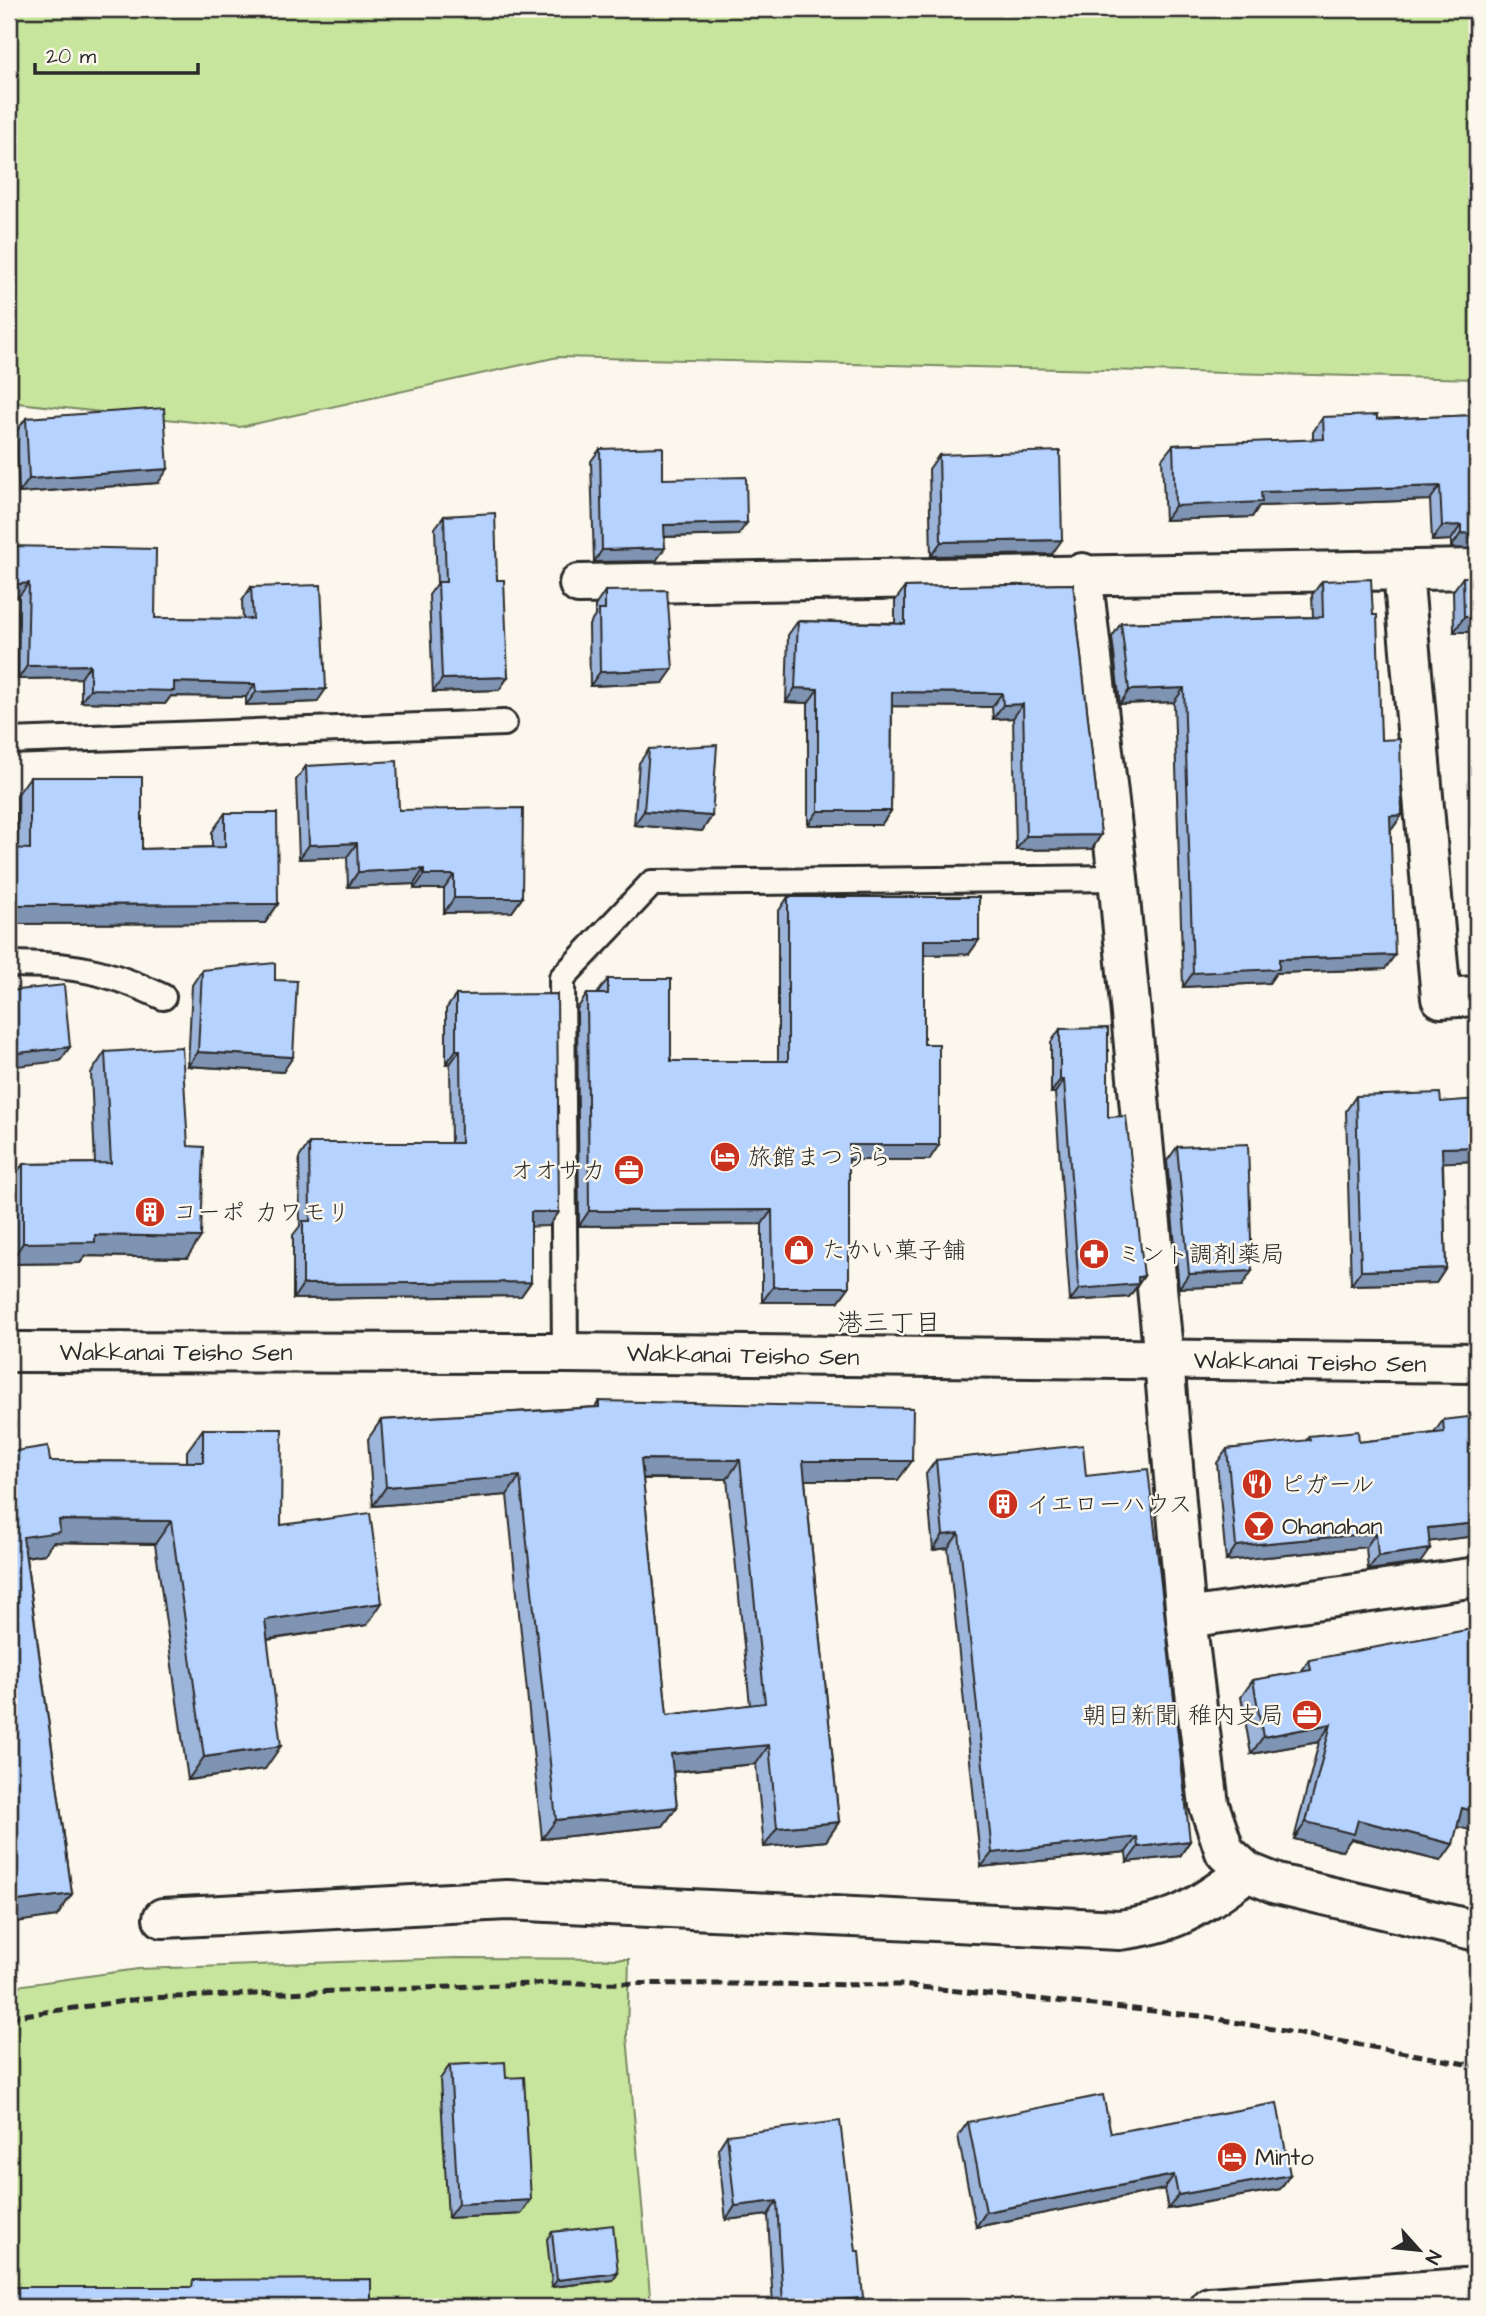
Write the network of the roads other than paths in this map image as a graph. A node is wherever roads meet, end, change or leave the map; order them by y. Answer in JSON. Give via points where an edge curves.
{"nodes":[{"id":1,"x":1477,"y":569,"type":"edge"},
{"id":2,"x":1403,"y":572,"type":"junction"},
{"id":3,"x":1082,"y":573,"type":"junction"},
{"id":4,"x":579,"y":584,"type":"dead end"},
{"id":5,"x":504,"y":723,"type":"dead end"},
{"id":6,"x":9,"y":741,"type":"edge"},
{"id":7,"x":1118,"y":878,"type":"junction"},
{"id":8,"x":9,"y":964,"type":"edge"},
{"id":9,"x":1477,"y":996,"type":"edge"},
{"id":10,"x":163,"y":997,"type":"dead end"},
{"id":11,"x":9,"y":1352,"type":"edge"},
{"id":12,"x":565,"y":1353,"type":"junction"},
{"id":13,"x":1164,"y":1360,"type":"junction"},
{"id":14,"x":1477,"y":1363,"type":"edge"},
{"id":15,"x":1477,"y":1577,"type":"edge"},
{"id":16,"x":1186,"y":1618,"type":"junction"},
{"id":17,"x":1247,"y":1872,"type":"junction"},
{"id":18,"x":163,"y":1918,"type":"dead end"},
{"id":19,"x":1477,"y":1931,"type":"edge"},
{"id":20,"x":1477,"y":2287,"type":"edge"},
{"id":21,"x":1210,"y":2307,"type":"edge"}],
"edges":[{"from":1,"to":2,"type":"main road"},
{"from":2,"to":3,"type":"main road"},
{"from":2,"to":9,"type":"main road","via":[[1441,998]]},
{"from":3,"to":4,"type":"main road"},
{"from":3,"to":7,"type":"main road"},
{"from":5,"to":6,"type":"lane"},
{"from":7,"to":12,"type":"lane","via":[[652,883],[562,978]]},
{"from":7,"to":13,"type":"main road"},
{"from":8,"to":10,"type":"lane","via":[[74,966],[121,977]]},
{"from":11,"to":12,"type":"main road","name":"Wakkanai Teisho Sen"},
{"from":12,"to":13,"type":"main road","name":"Wakkanai Teisho Sen"},
{"from":13,"to":14,"type":"main road","name":"Wakkanai Teisho Sen"},
{"from":13,"to":16,"type":"main road"},
{"from":15,"to":16,"type":"main road"},
{"from":16,"to":17,"type":"main road","via":[[1209,1805],[1225,1852]]},
{"from":17,"to":18,"type":"main road","via":[[1183,1916],[1119,1930],[507,1900]]},
{"from":17,"to":19,"type":"main road","via":[[1277,1884]]},
{"from":20,"to":21,"type":"main road"}]}
